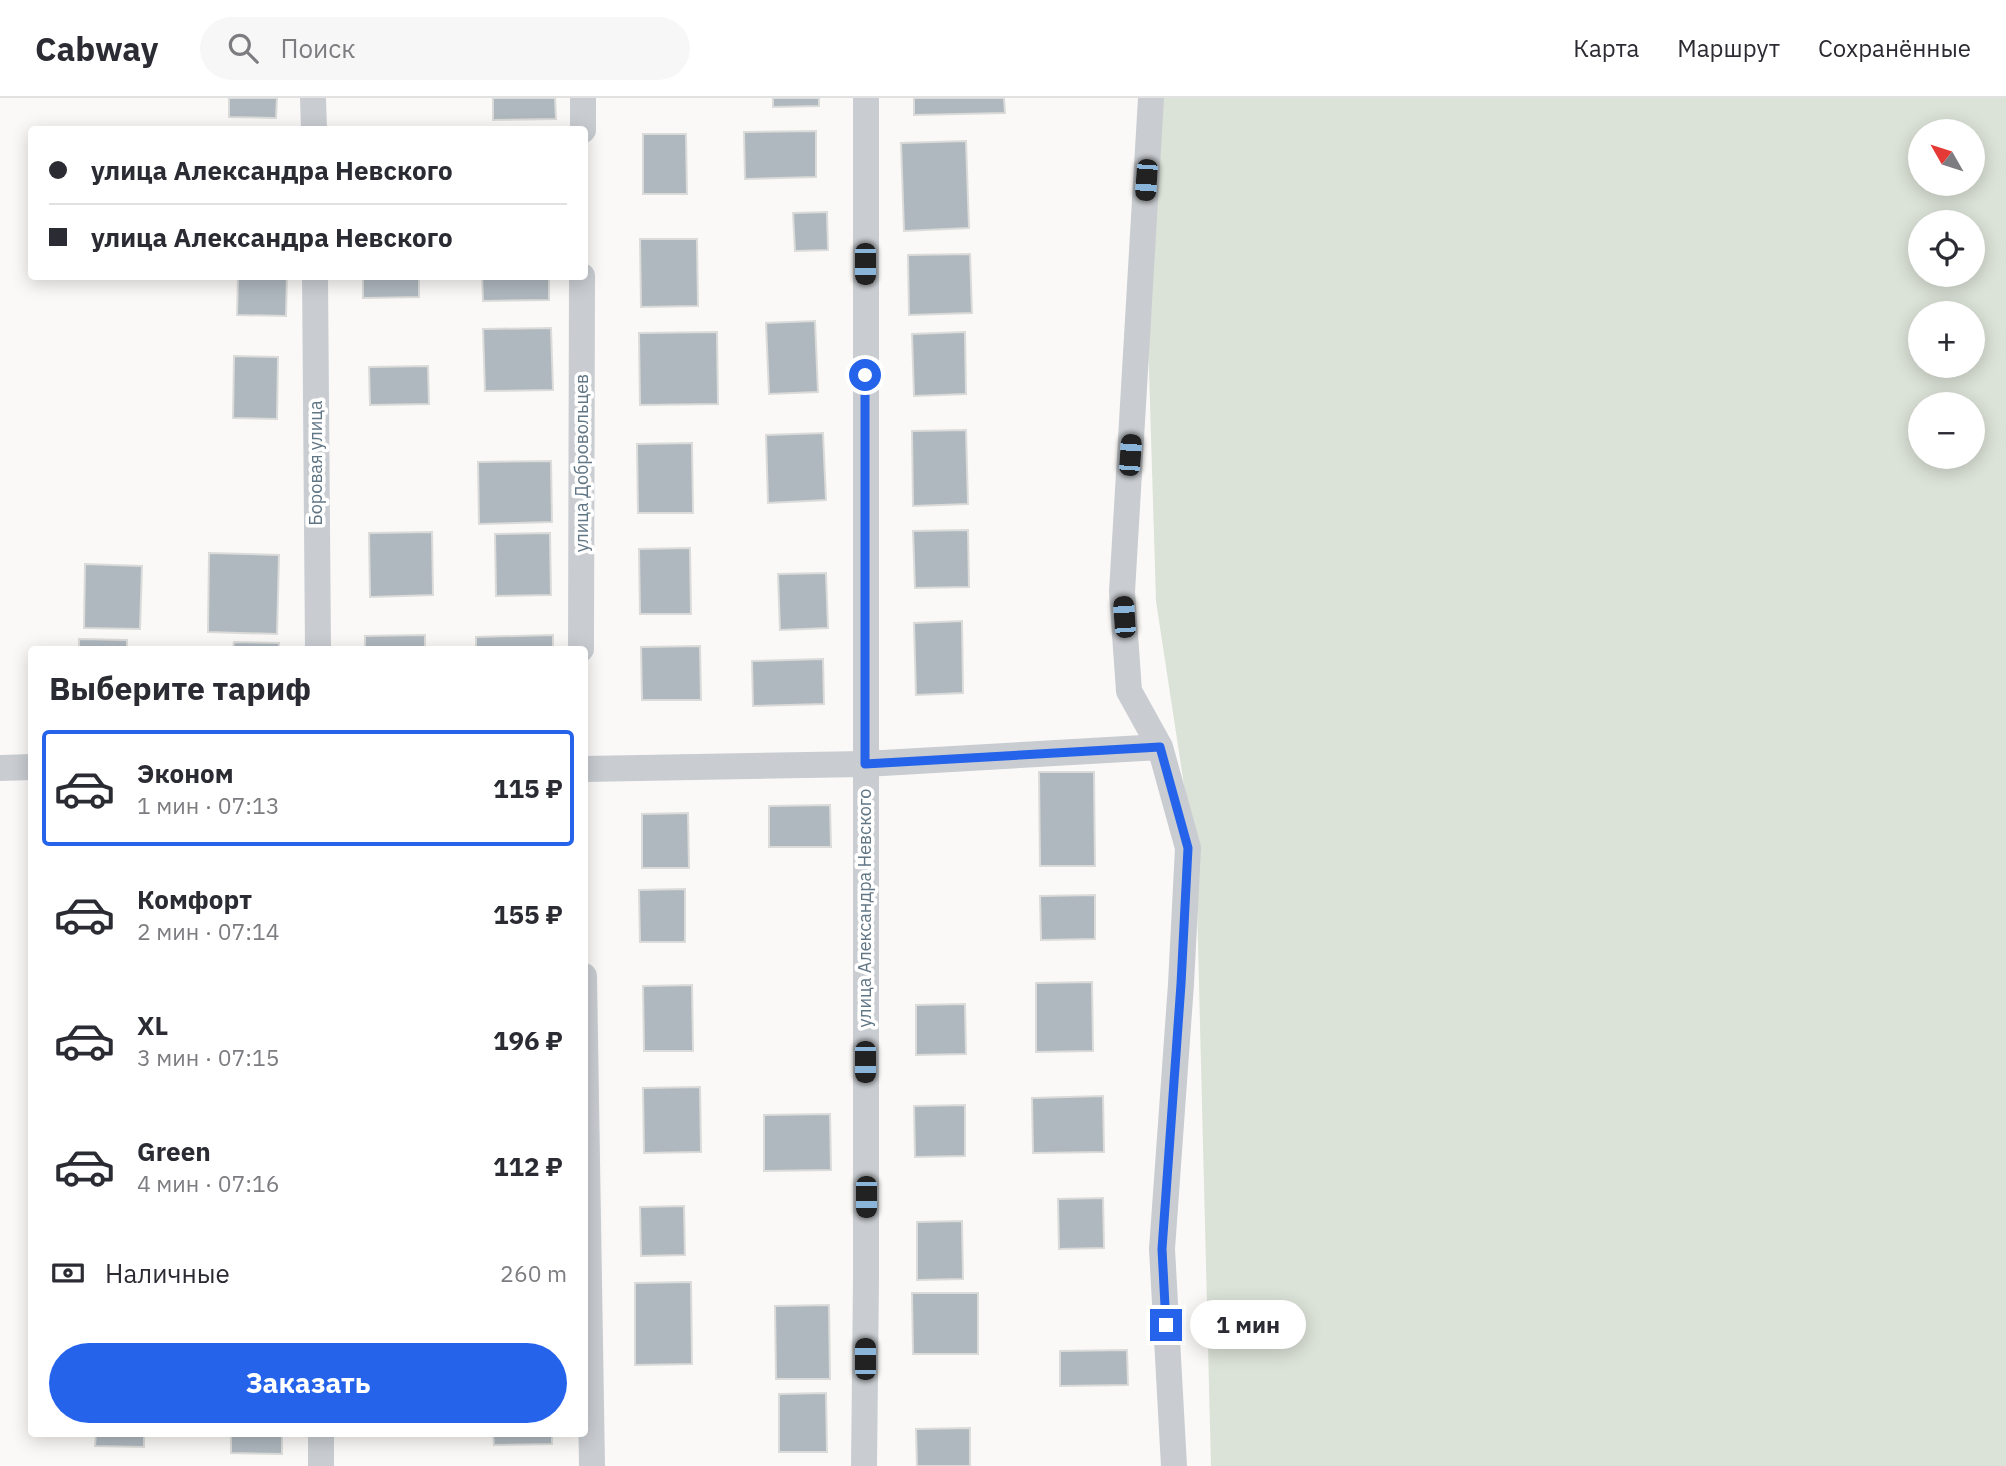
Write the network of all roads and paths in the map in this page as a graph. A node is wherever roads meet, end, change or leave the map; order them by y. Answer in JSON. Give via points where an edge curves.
{"nodes":[{"id":1,"x":313,"y":98,"type":"edge"},
{"id":2,"x":583,"y":98,"type":"edge"},
{"id":3,"x":866,"y":98,"type":"edge"},
{"id":4,"x":1151,"y":98,"type":"edge"},
{"id":5,"x":314,"y":126,"type":"edge"},
{"id":6,"x":583,"y":126,"type":"edge"},
{"id":7,"x":315,"y":280,"type":"edge"},
{"id":8,"x":582,"y":280,"type":"edge"},
{"id":9,"x":318,"y":646,"type":"edge"},
{"id":10,"x":581,"y":646,"type":"edge"},
{"id":11,"x":1160,"y":747,"type":"junction"},
{"id":12,"x":865,"y":764,"type":"junction"},
{"id":13,"x":28,"y":767,"type":"edge"},
{"id":14,"x":0,"y":768,"type":"edge"},
{"id":15,"x":588,"y":769,"type":"edge"},
{"id":16,"x":588,"y":1194,"type":"edge"},
{"id":17,"x":321,"y":1437,"type":"edge"},
{"id":18,"x":321,"y":1466,"type":"edge"},
{"id":19,"x":593,"y":1466,"type":"edge"},
{"id":20,"x":864,"y":1466,"type":"edge"},
{"id":21,"x":1174,"y":1466,"type":"edge"}],
"edges":[{"from":1,"to":5,"type":"street"},
{"from":2,"to":6,"type":"street"},
{"from":3,"to":12,"type":"street","name":"улица Александра Невского"},
{"from":4,"to":11,"type":"street","via":[[1122,592],[1129,691]]},
{"from":7,"to":9,"type":"street","name":"Боровая улица"},
{"from":8,"to":10,"type":"street","name":"улица Добровольцев"},
{"from":11,"to":12,"type":"street"},
{"from":11,"to":21,"type":"street","via":[[1188,848],[1162,1249]]},
{"from":12,"to":15,"type":"street"},
{"from":12,"to":20,"type":"street","name":"улица Александра Невского"},
{"from":13,"to":14,"type":"street"},
{"from":16,"to":19,"type":"street"},
{"from":17,"to":18,"type":"street"}]}
